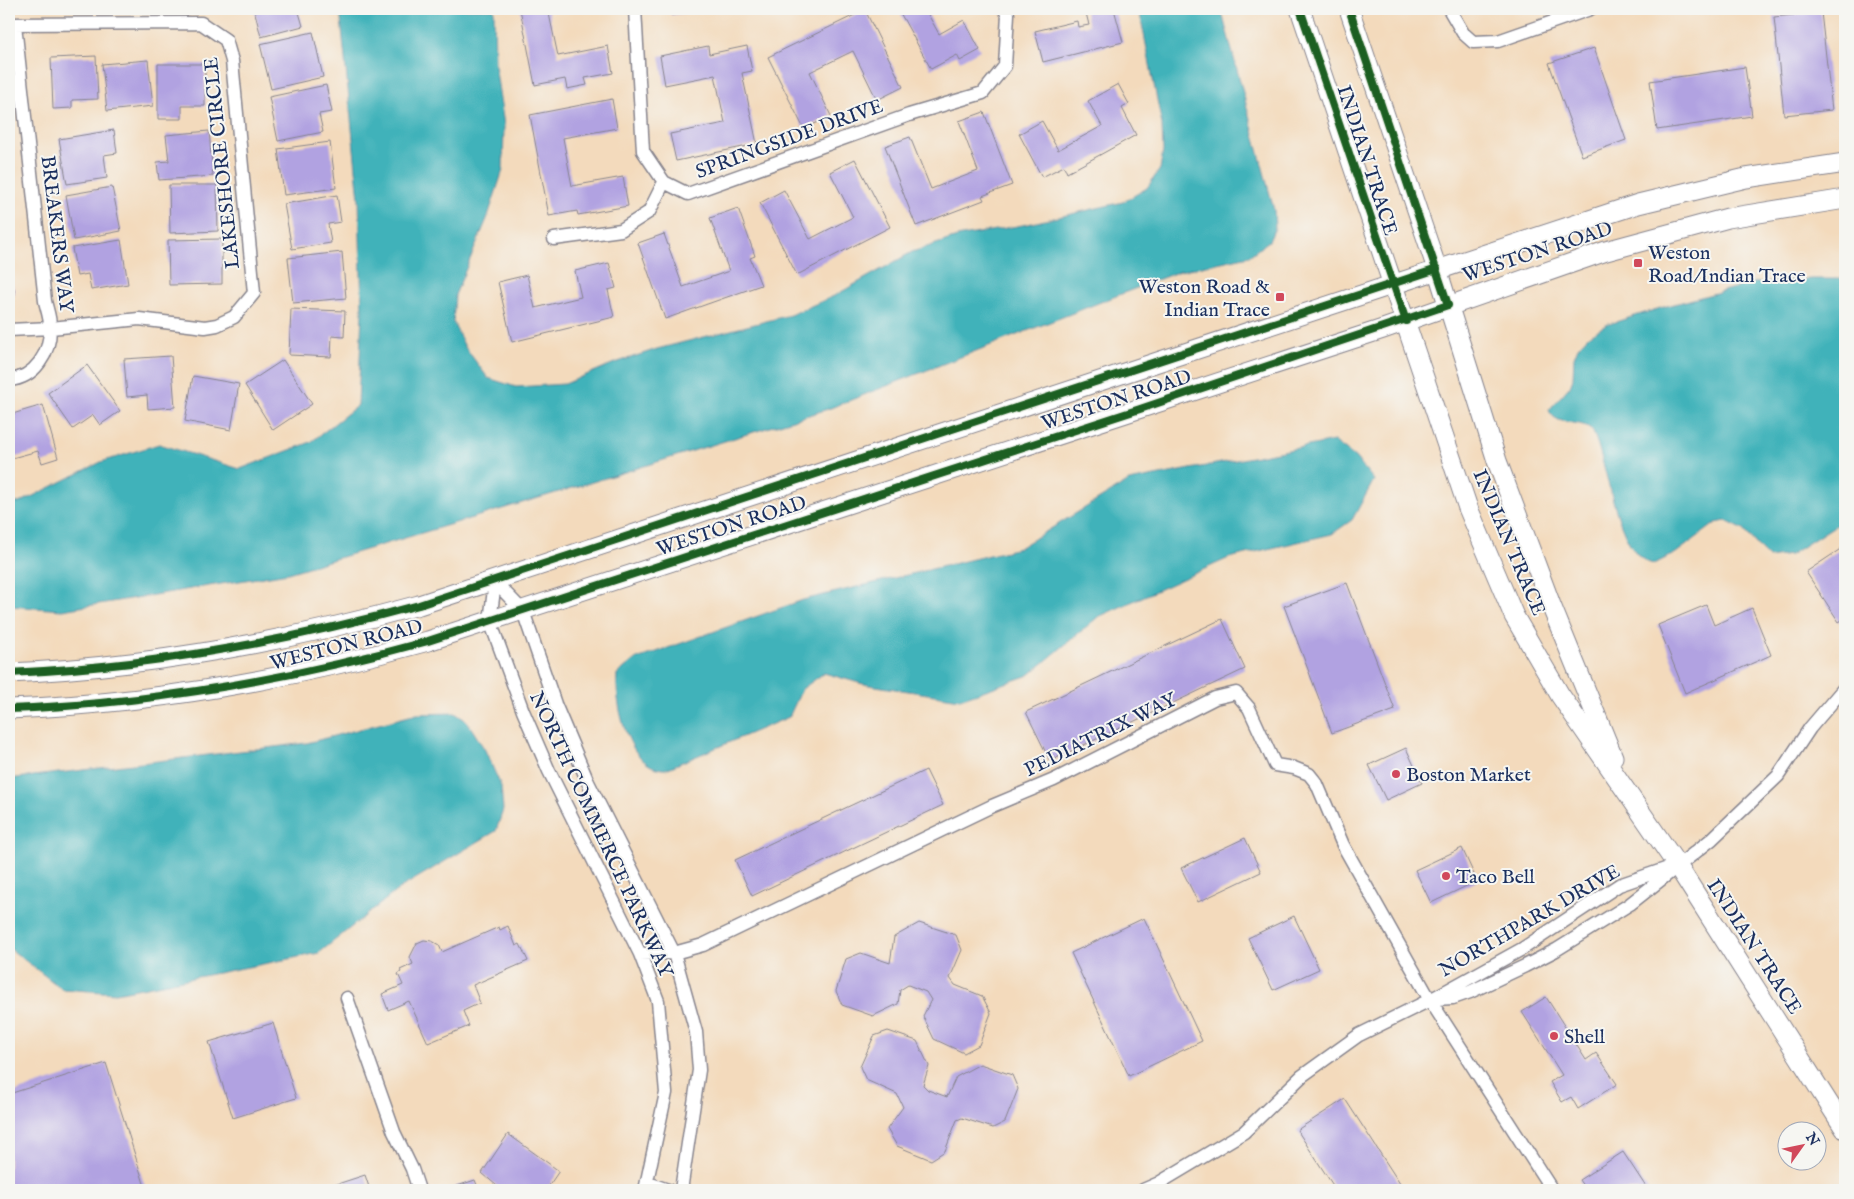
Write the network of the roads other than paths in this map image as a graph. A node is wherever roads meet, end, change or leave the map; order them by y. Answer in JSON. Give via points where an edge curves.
{"nodes":[{"id":1,"x":635,"y":9,"type":"edge"},
{"id":2,"x":1004,"y":9,"type":"edge"},
{"id":3,"x":1300,"y":9,"type":"edge"},
{"id":4,"x":1349,"y":9,"type":"edge"},
{"id":5,"x":1449,"y":9,"type":"edge"},
{"id":6,"x":1590,"y":9,"type":"edge"},
{"id":7,"x":12,"y":25,"type":"edge"},
{"id":8,"x":1845,"y":163,"type":"edge"},
{"id":9,"x":664,"y":182,"type":"junction"},
{"id":10,"x":1845,"y":199,"type":"edge"},
{"id":11,"x":554,"y":239,"type":"dead end"},
{"id":12,"x":1436,"y":269,"type":"junction"},
{"id":13,"x":1392,"y":283,"type":"junction"},
{"id":14,"x":1448,"y":305,"type":"junction"},
{"id":15,"x":1406,"y":320,"type":"junction"},
{"id":16,"x":51,"y":328,"type":"junction"},
{"id":17,"x":9,"y":330,"type":"edge"},
{"id":18,"x":9,"y":380,"type":"edge"},
{"id":19,"x":495,"y":582,"type":"junction"},
{"id":20,"x":523,"y":611,"type":"junction"},
{"id":21,"x":490,"y":621,"type":"junction"},
{"id":22,"x":9,"y":673,"type":"edge"},
{"id":23,"x":1845,"y":687,"type":"edge"},
{"id":24,"x":9,"y":709,"type":"edge"},
{"id":25,"x":1626,"y":788,"type":"junction"},
{"id":26,"x":1677,"y":865,"type":"junction"},
{"id":27,"x":674,"y":953,"type":"junction"},
{"id":28,"x":640,"y":954,"type":"junction"},
{"id":29,"x":347,"y":998,"type":"dead end"},
{"id":30,"x":1430,"y":1000,"type":"junction"},
{"id":31,"x":1845,"y":1129,"type":"edge"},
{"id":32,"x":647,"y":1187,"type":"edge"},
{"id":33,"x":419,"y":1190,"type":"edge"},
{"id":34,"x":668,"y":1190,"type":"edge"},
{"id":35,"x":681,"y":1190,"type":"edge"},
{"id":36,"x":1143,"y":1190,"type":"edge"},
{"id":37,"x":1552,"y":1190,"type":"edge"}],
"edges":[{"from":1,"to":9,"type":"street","name":"SPRINGSIDE DRIVE","via":[[643,151]]},
{"from":2,"to":9,"type":"street","name":"SPRINGSIDE DRIVE","via":[[1008,14],[1005,66],[983,93],[909,115],[688,194]]},
{"from":3,"to":13,"type":"main road","name":"INDIAN TRACE"},
{"from":4,"to":12,"type":"main road","name":"INDIAN TRACE"},
{"from":5,"to":6,"type":"street","via":[[1463,33],[1473,42],[1498,41]]},
{"from":7,"to":16,"type":"street","name":"BREAKERS WAY","via":[[45,301]]},
{"from":7,"to":16,"type":"street","name":"LAKESHORE CIRCLE","via":[[201,23],[226,40],[232,61],[254,293],[234,317],[217,325],[139,319]]},
{"from":8,"to":12,"type":"main road","name":"WESTON ROAD","via":[[1746,178],[1655,199]]},
{"from":9,"to":11,"type":"street","via":[[649,212],[621,230]]},
{"from":10,"to":14,"type":"main road","name":"WESTON ROAD","via":[[1760,211],[1663,234]]},
{"from":12,"to":13,"type":"main road","name":"WESTON ROAD"},
{"from":12,"to":14,"type":"main road","name":"INDIAN TRACE"},
{"from":13,"to":15,"type":"main road","name":"INDIAN TRACE"},
{"from":13,"to":19,"type":"main road","name":"WESTON ROAD"},
{"from":14,"to":15,"type":"main road","name":"WESTON ROAD"},
{"from":14,"to":25,"type":"main road","name":"INDIAN TRACE","via":[[1501,470],[1551,605]]},
{"from":15,"to":20,"type":"main road","name":"WESTON ROAD"},
{"from":15,"to":25,"type":"main road","name":"INDIAN TRACE","via":[[1468,508],[1514,616],[1560,695]]},
{"from":16,"to":17,"type":"street"},
{"from":16,"to":18,"type":"street","via":[[47,351],[37,367],[20,378]]},
{"from":19,"to":20,"type":"street","name":"NORTH COMMERCE PARKWAY"},
{"from":19,"to":21,"type":"street","name":"NORTH COMMERCE PARKWAY"},
{"from":19,"to":22,"type":"main road","name":"WESTON ROAD","via":[[366,620],[256,644],[82,669]]},
{"from":20,"to":21,"type":"main road","name":"WESTON ROAD"},
{"from":20,"to":27,"type":"street","name":"NORTH COMMERCE PARKWAY","via":[[555,704],[588,782]]},
{"from":21,"to":24,"type":"main road","name":"WESTON ROAD","via":[[370,657],[227,687],[82,705]]},
{"from":21,"to":28,"type":"street","name":"NORTH COMMERCE PARKWAY","via":[[549,771]]},
{"from":23,"to":26,"type":"street","name":"NORTHPARK DRIVE","via":[[1810,728],[1778,776],[1712,839]]},
{"from":25,"to":26,"type":"main road","name":"INDIAN TRACE"},
{"from":26,"to":30,"type":"street","name":"NORTHPARK DRIVE","via":[[1619,885],[1522,949]]},
{"from":26,"to":30,"type":"street","name":"NORTHPARK DRIVE","via":[[1630,904],[1556,950],[1470,992]]},
{"from":26,"to":31,"type":"main road","name":"INDIAN TRACE"},
{"from":27,"to":28,"type":"street","name":"PEDIATRIX WAY"},
{"from":27,"to":30,"type":"street","name":"PEDIATRIX WAY","via":[[703,945],[992,806],[1054,780],[1215,698],[1236,693],[1249,708],[1275,765],[1309,774],[1317,784],[1343,845]]},
{"from":27,"to":35,"type":"street","name":"NORTH COMMERCE PARKWAY","via":[[696,1032],[699,1070]]},
{"from":28,"to":32,"type":"street","name":"NORTH COMMERCE PARKWAY","via":[[658,1001],[666,1093]]},
{"from":29,"to":33,"type":"street","via":[[394,1132]]},
{"from":30,"to":36,"type":"street","name":"NORTHPARK DRIVE","via":[[1359,1034],[1302,1076],[1244,1132]]},
{"from":30,"to":37,"type":"street","name":"NORTHPARK DRIVE"},
{"from":32,"to":34,"type":"street"}]}
